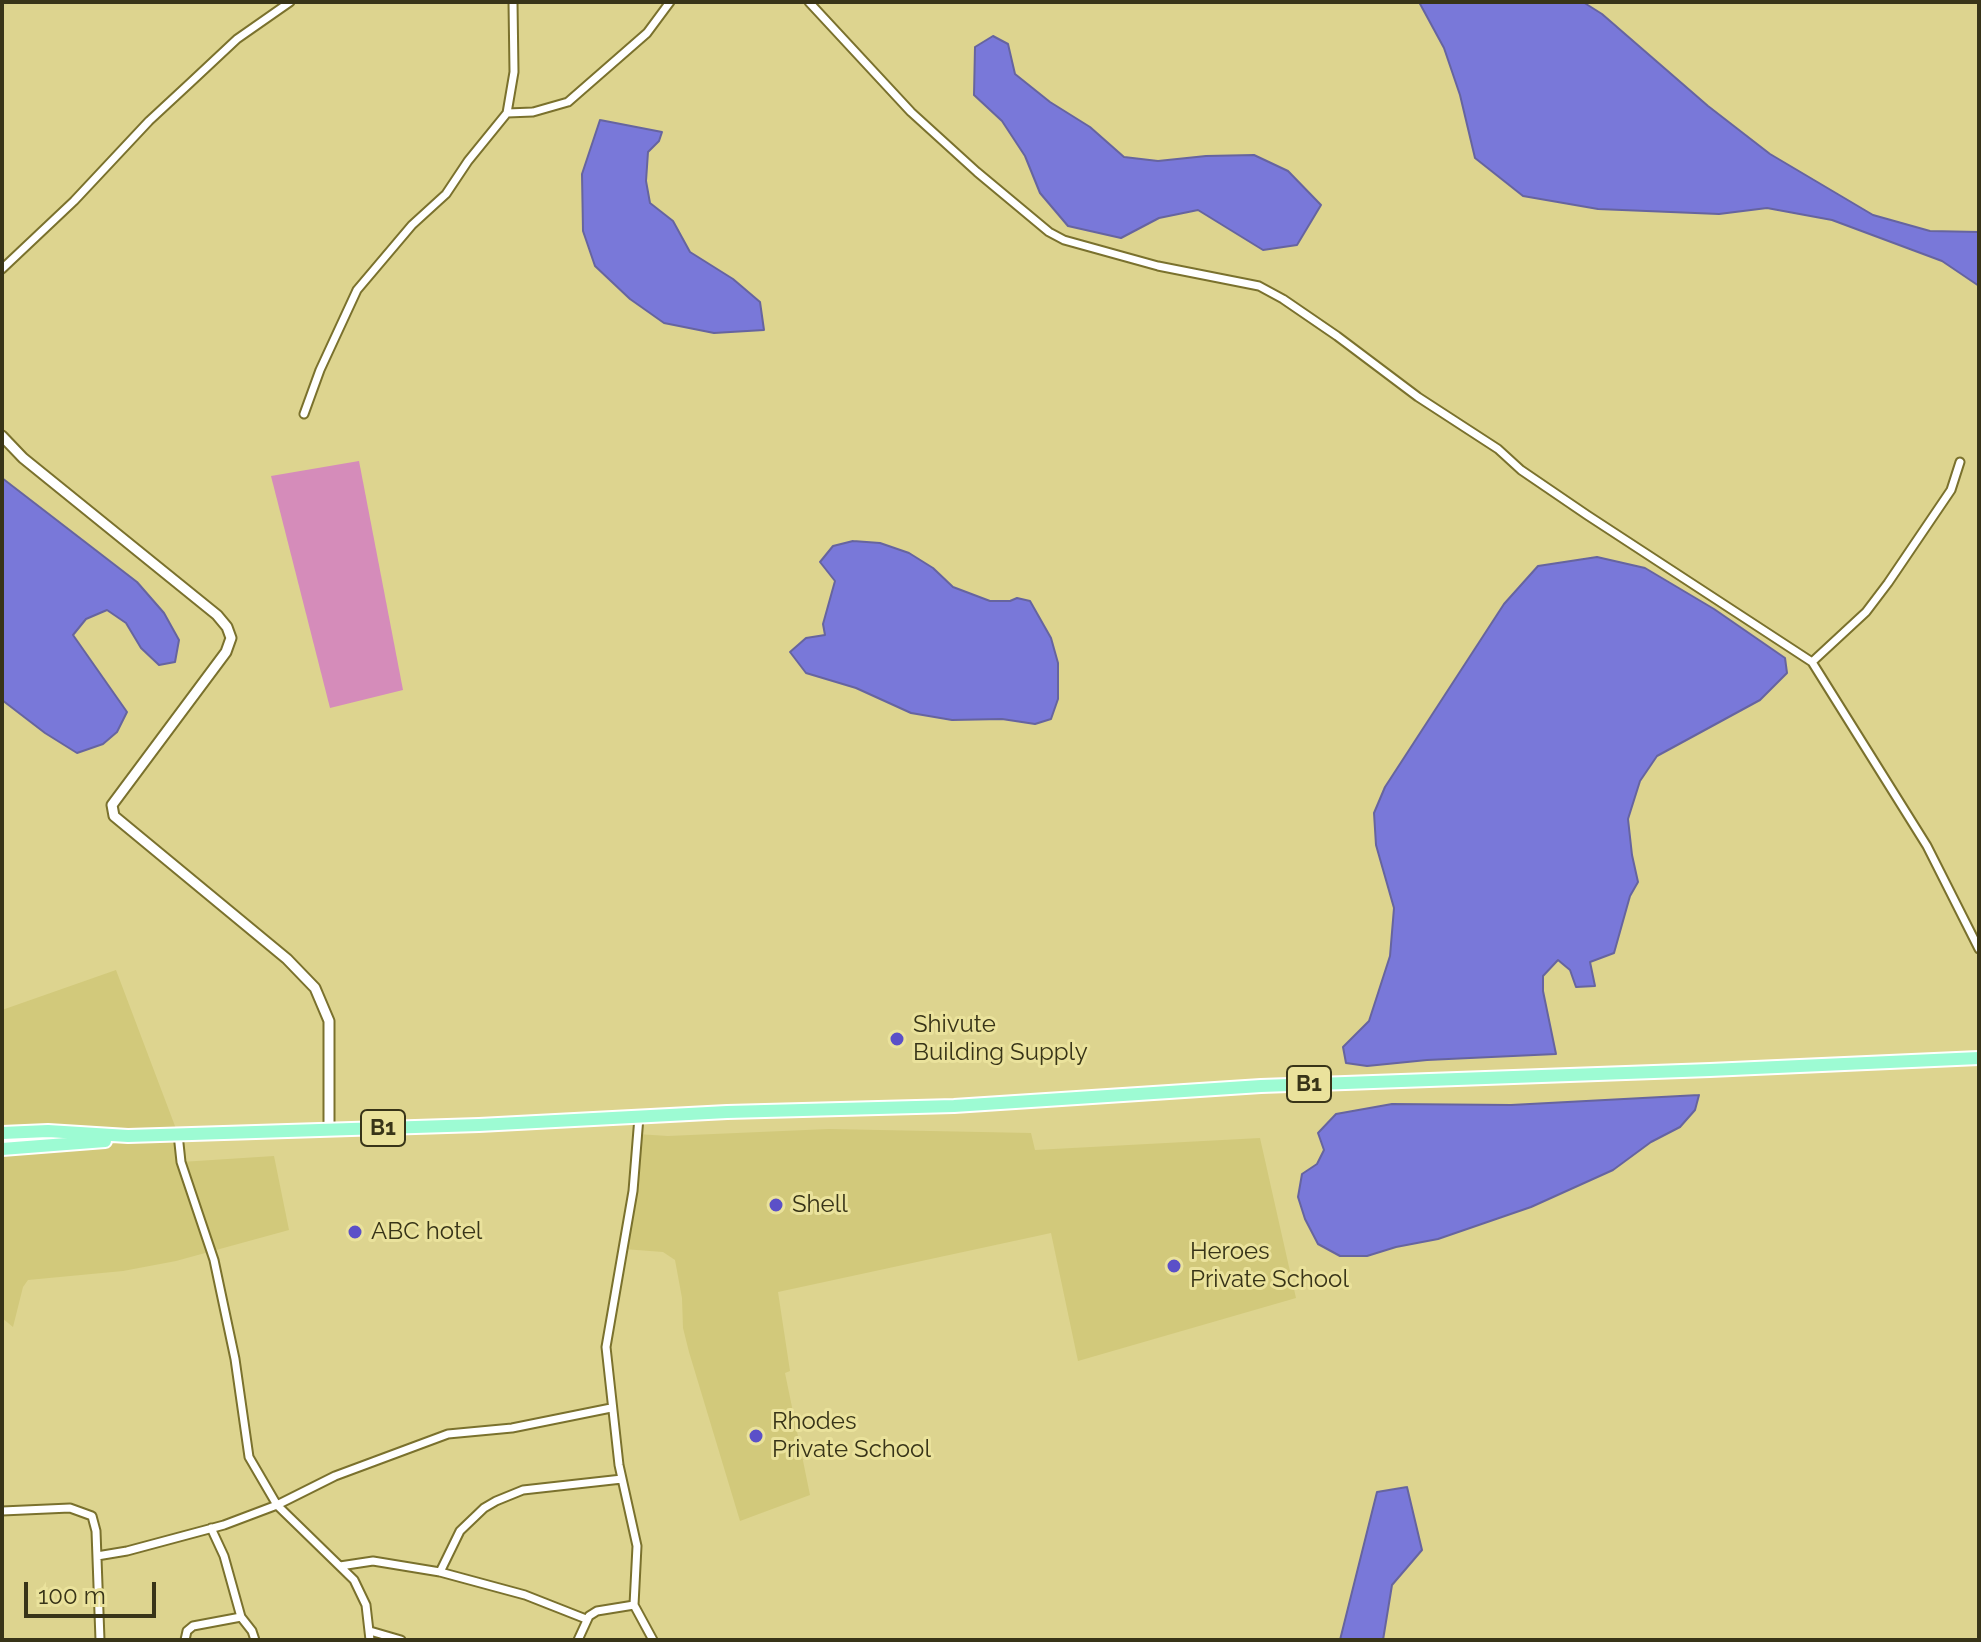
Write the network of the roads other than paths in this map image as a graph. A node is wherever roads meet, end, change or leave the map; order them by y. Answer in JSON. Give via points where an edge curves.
{"nodes":[{"id":1,"x":290,"y":2,"type":"edge"},
{"id":2,"x":513,"y":2,"type":"edge"},
{"id":3,"x":670,"y":2,"type":"edge"},
{"id":4,"x":809,"y":2,"type":"edge"},
{"id":5,"x":507,"y":113,"type":"junction"},
{"id":6,"x":2,"y":269,"type":"edge"},
{"id":7,"x":304,"y":414,"type":"dead end"},
{"id":8,"x":2,"y":436,"type":"edge"},
{"id":9,"x":1960,"y":462,"type":"dead end"},
{"id":10,"x":1812,"y":662,"type":"junction"},
{"id":11,"x":1979,"y":949,"type":"edge"},
{"id":12,"x":1979,"y":1058,"type":"edge"},
{"id":13,"x":639,"y":1115,"type":"junction"},
{"id":14,"x":329,"y":1129,"type":"junction"},
{"id":15,"x":2,"y":1133,"type":"edge"},
{"id":16,"x":178,"y":1134,"type":"junction"},
{"id":17,"x":128,"y":1136,"type":"junction"},
{"id":18,"x":2,"y":1149,"type":"edge"},
{"id":19,"x":611,"y":1408,"type":"junction"},
{"id":20,"x":622,"y":1479,"type":"junction"},
{"id":21,"x":277,"y":1505,"type":"junction"},
{"id":22,"x":2,"y":1511,"type":"edge"},
{"id":23,"x":211,"y":1528,"type":"junction"},
{"id":24,"x":97,"y":1556,"type":"junction"},
{"id":25,"x":340,"y":1566,"type":"junction"},
{"id":26,"x":440,"y":1572,"type":"junction"},
{"id":27,"x":634,"y":1605,"type":"junction"},
{"id":28,"x":241,"y":1617,"type":"junction"},
{"id":29,"x":586,"y":1619,"type":"junction"},
{"id":30,"x":370,"y":1635,"type":"edge"},
{"id":31,"x":100,"y":1640,"type":"edge"},
{"id":32,"x":185,"y":1640,"type":"edge"},
{"id":33,"x":255,"y":1640,"type":"edge"},
{"id":34,"x":401,"y":1640,"type":"edge"},
{"id":35,"x":578,"y":1640,"type":"edge"},
{"id":36,"x":653,"y":1640,"type":"edge"}],
"edges":[{"from":1,"to":6,"type":"street","via":[[237,39]]},
{"from":2,"to":5,"type":"street","via":[[514,72]]},
{"from":3,"to":5,"type":"street","via":[[647,33],[568,102]]},
{"from":4,"to":10,"type":"street","via":[[911,112],[1049,232],[1271,293],[1521,470]]},
{"from":5,"to":7,"type":"street","via":[[446,194],[357,290]]},
{"from":8,"to":14,"type":"street","via":[[227,627],[231,638],[226,652],[112,805],[114,816],[315,988],[329,1021]]},
{"from":9,"to":10,"type":"street","via":[[1951,490],[1888,583],[1866,612]]},
{"from":10,"to":11,"type":"street","via":[[1927,846]]},
{"from":12,"to":13,"type":"main road","number":"B1","via":[[1261,1086],[954,1106]]},
{"from":13,"to":14,"type":"main road","number":"B1"},
{"from":13,"to":19,"type":"street","via":[[633,1191],[606,1347]]},
{"from":14,"to":16,"type":"main road","number":"B1"},
{"from":15,"to":17,"type":"main road","number":"B1"},
{"from":16,"to":17,"type":"main road","number":"B1"},
{"from":16,"to":21,"type":"street","via":[[181,1162],[220,1286],[249,1457]]},
{"from":17,"to":18,"type":"main road","number":"B1"},
{"from":19,"to":20,"type":"street"},
{"from":19,"to":21,"type":"street","via":[[512,1428],[448,1434],[335,1476]]},
{"from":20,"to":26,"type":"street","via":[[536,1488],[496,1501],[460,1531]]},
{"from":20,"to":27,"type":"street","via":[[637,1546]]},
{"from":21,"to":23,"type":"street"},
{"from":21,"to":25,"type":"street"},
{"from":22,"to":24,"type":"street","via":[[87,1512],[95,1523]]},
{"from":23,"to":24,"type":"street"},
{"from":23,"to":28,"type":"street"},
{"from":24,"to":31,"type":"street"},
{"from":25,"to":26,"type":"street","via":[[373,1561]]},
{"from":25,"to":30,"type":"street","via":[[366,1605]]},
{"from":26,"to":29,"type":"street","via":[[525,1595]]},
{"from":27,"to":29,"type":"street","via":[[597,1611]]},
{"from":27,"to":36,"type":"street"},
{"from":28,"to":32,"type":"street","via":[[193,1626]]},
{"from":28,"to":33,"type":"street"},
{"from":29,"to":35,"type":"street"},
{"from":30,"to":34,"type":"street"}]}
